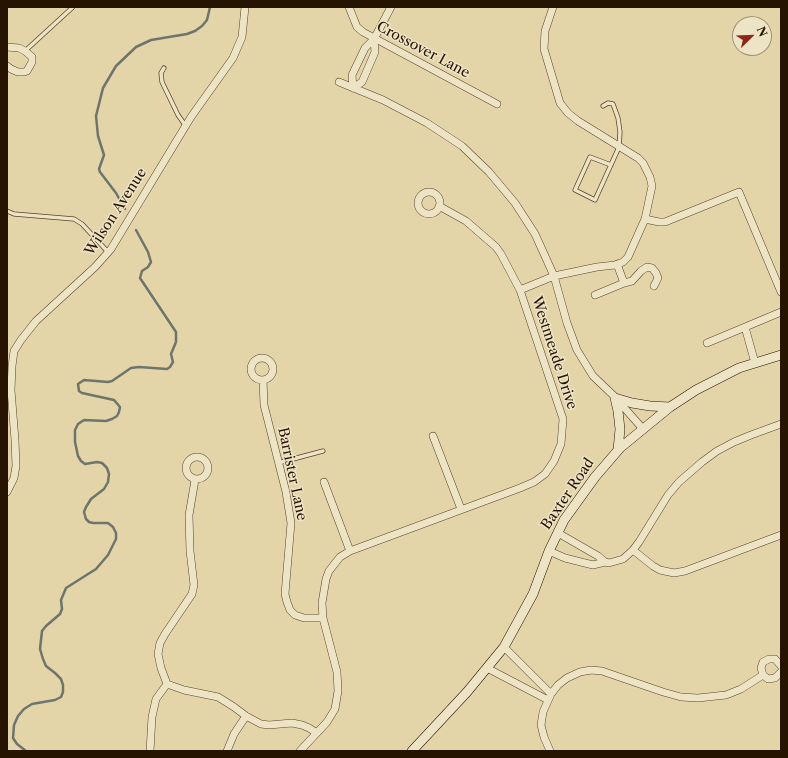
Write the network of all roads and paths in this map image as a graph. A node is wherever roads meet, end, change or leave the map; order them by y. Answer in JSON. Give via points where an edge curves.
{"nodes":[{"id":1,"x":73,"y":7,"type":"edge"},
{"id":2,"x":246,"y":7,"type":"edge"},
{"id":3,"x":349,"y":7,"type":"edge"},
{"id":4,"x":392,"y":7,"type":"edge"},
{"id":5,"x":553,"y":7,"type":"edge"},
{"id":6,"x":374,"y":39,"type":"junction"},
{"id":7,"x":7,"y":47,"type":"edge"},
{"id":8,"x":25,"y":51,"type":"junction"},
{"id":9,"x":7,"y":66,"type":"edge"},
{"id":10,"x":164,"y":68,"type":"dead end"},
{"id":11,"x":339,"y":82,"type":"dead end"},
{"id":12,"x":354,"y":88,"type":"junction"},
{"id":13,"x":497,"y":104,"type":"dead end"},
{"id":14,"x":603,"y":106,"type":"dead end"},
{"id":15,"x":186,"y":126,"type":"junction"},
{"id":16,"x":620,"y":147,"type":"junction"},
{"id":17,"x":611,"y":165,"type":"junction"},
{"id":18,"x":440,"y":206,"type":"dead end"},
{"id":19,"x":7,"y":211,"type":"edge"},
{"id":20,"x":645,"y":219,"type":"junction"},
{"id":21,"x":108,"y":252,"type":"junction"},
{"id":22,"x":617,"y":264,"type":"junction"},
{"id":23,"x":554,"y":276,"type":"junction"},
{"id":24,"x":624,"y":283,"type":"junction"},
{"id":25,"x":654,"y":286,"type":"dead end"},
{"id":26,"x":520,"y":290,"type":"junction"},
{"id":27,"x":781,"y":292,"type":"edge"},
{"id":28,"x":595,"y":295,"type":"dead end"},
{"id":29,"x":781,"y":312,"type":"edge"},
{"id":30,"x":745,"y":327,"type":"junction"},
{"id":31,"x":706,"y":343,"type":"dead end"},
{"id":32,"x":11,"y":350,"type":"edge"},
{"id":33,"x":781,"y":355,"type":"edge"},
{"id":34,"x":755,"y":362,"type":"junction"},
{"id":35,"x":263,"y":380,"type":"dead end"},
{"id":36,"x":615,"y":398,"type":"junction"},
{"id":37,"x":670,"y":407,"type":"junction"},
{"id":38,"x":781,"y":424,"type":"edge"},
{"id":39,"x":643,"y":429,"type":"junction"},
{"id":40,"x":433,"y":436,"type":"dead end"},
{"id":41,"x":618,"y":450,"type":"junction"},
{"id":42,"x":323,"y":452,"type":"dead end"},
{"id":43,"x":278,"y":463,"type":"junction"},
{"id":44,"x":195,"y":480,"type":"dead end"},
{"id":45,"x":324,"y":482,"type":"dead end"},
{"id":46,"x":7,"y":492,"type":"edge"},
{"id":47,"x":461,"y":509,"type":"junction"},
{"id":48,"x":558,"y":533,"type":"junction"},
{"id":49,"x":781,"y":535,"type":"edge"},
{"id":50,"x":633,"y":550,"type":"junction"},
{"id":51,"x":350,"y":551,"type":"junction"},
{"id":52,"x":549,"y":551,"type":"junction"},
{"id":53,"x":605,"y":562,"type":"junction"},
{"id":54,"x":323,"y":618,"type":"junction"},
{"id":55,"x":504,"y":647,"type":"junction"},
{"id":56,"x":781,"y":666,"type":"edge"},
{"id":57,"x":487,"y":668,"type":"junction"},
{"id":58,"x":781,"y":672,"type":"edge"},
{"id":59,"x":763,"y":675,"type":"junction"},
{"id":60,"x":167,"y":684,"type":"junction"},
{"id":61,"x":549,"y":697,"type":"junction"},
{"id":62,"x":246,"y":716,"type":"junction"},
{"id":63,"x":317,"y":733,"type":"junction"},
{"id":64,"x":150,"y":751,"type":"edge"},
{"id":65,"x":227,"y":751,"type":"edge"},
{"id":66,"x":300,"y":751,"type":"edge"},
{"id":67,"x":412,"y":751,"type":"edge"},
{"id":68,"x":550,"y":751,"type":"edge"}],
"edges":[{"from":1,"to":8,"type":"lane"},
{"from":2,"to":15,"type":"street","name":"Wilson Avenue","via":[[242,37],[233,58]]},
{"from":3,"to":6,"type":"street","name":"Crossover Lane","via":[[357,27]]},
{"from":4,"to":6,"type":"street"},
{"from":5,"to":16,"type":"street","via":[[545,31],[544,49],[560,103],[578,121]]},
{"from":6,"to":12,"type":"street","via":[[375,52],[362,82]]},
{"from":6,"to":12,"type":"street","via":[[365,48],[352,75]]},
{"from":6,"to":13,"type":"street","name":"Crossover Lane"},
{"from":7,"to":8,"type":"street"},
{"from":8,"to":9,"type":"street","via":[[32,57],[27,71],[18,72]]},
{"from":10,"to":15,"type":"lane","via":[[161,73],[162,82]]},
{"from":11,"to":12,"type":"street"},
{"from":12,"to":23,"type":"street","via":[[427,123],[462,146],[489,172],[515,203],[534,234]]},
{"from":14,"to":16,"type":"lane","via":[[613,104],[618,118]]},
{"from":15,"to":21,"type":"street","name":"Wilson Avenue"},
{"from":16,"to":17,"type":"lane"},
{"from":16,"to":20,"type":"street","via":[[643,163],[650,177],[652,186]]},
{"from":17,"to":17,"type":"lane","via":[[595,200],[575,190],[590,157]]},
{"from":18,"to":26,"type":"street","via":[[466,221],[496,246]]},
{"from":19,"to":21,"type":"lane","via":[[14,214],[74,218]]},
{"from":20,"to":22,"type":"street","via":[[628,257]]},
{"from":20,"to":27,"type":"street","via":[[665,222],[739,192]]},
{"from":21,"to":32,"type":"street","name":"Wilson Avenue","via":[[87,275],[36,321]]},
{"from":22,"to":23,"type":"street","name":"Westmeade Drive"},
{"from":22,"to":24,"type":"street"},
{"from":23,"to":26,"type":"street","name":"Westmeade Drive"},
{"from":23,"to":36,"type":"street","via":[[566,323],[578,350],[593,376]]},
{"from":24,"to":25,"type":"street","via":[[632,281],[641,271],[652,268],[658,278]]},
{"from":24,"to":28,"type":"street"},
{"from":26,"to":47,"type":"street","name":"Westmeade Drive","via":[[562,419],[561,444],[554,461],[534,482]]},
{"from":29,"to":30,"type":"street"},
{"from":30,"to":31,"type":"street"},
{"from":30,"to":34,"type":"street"},
{"from":32,"to":46,"type":"street","name":"Wilson Avenue","via":[[16,466],[14,478]]},
{"from":33,"to":34,"type":"main road","name":"Baxter Road"},
{"from":34,"to":37,"type":"main road","name":"Baxter Road","via":[[716,379]]},
{"from":35,"to":43,"type":"street","name":"Barrister Lane","via":[[264,405]]},
{"from":36,"to":37,"type":"main road","via":[[650,406]]},
{"from":36,"to":39,"type":"street"},
{"from":36,"to":41,"type":"main road","via":[[620,429]]},
{"from":37,"to":39,"type":"main road","name":"Baxter Road"},
{"from":38,"to":50,"type":"street","via":[[734,442],[702,462],[668,495]]},
{"from":39,"to":41,"type":"main road","name":"Baxter Road"},
{"from":40,"to":47,"type":"street"},
{"from":41,"to":48,"type":"main road","name":"Baxter Road","via":[[583,493]]},
{"from":42,"to":43,"type":"lane"},
{"from":43,"to":54,"type":"street","name":"Barrister Lane","via":[[291,523],[285,594],[287,602],[295,615],[304,618]]},
{"from":44,"to":60,"type":"street","via":[[189,515],[194,585],[192,594],[160,643],[158,654]]},
{"from":45,"to":51,"type":"street"},
{"from":47,"to":51,"type":"street","name":"Westmeade Drive"},
{"from":48,"to":52,"type":"main road","name":"Baxter Road"},
{"from":48,"to":53,"type":"street"},
{"from":49,"to":50,"type":"street","via":[[674,573],[660,570]]},
{"from":50,"to":53,"type":"street","via":[[623,559]]},
{"from":51,"to":54,"type":"street","name":"Westmeade Drive","via":[[340,557],[326,578],[322,603]]},
{"from":52,"to":53,"type":"street","via":[[593,565]]},
{"from":52,"to":55,"type":"main road","name":"Baxter Road","via":[[533,594]]},
{"from":54,"to":63,"type":"street","name":"Westmeade Drive","via":[[337,672],[338,691],[335,709]]},
{"from":55,"to":57,"type":"main road","name":"Baxter Road"},
{"from":55,"to":61,"type":"street"},
{"from":56,"to":59,"type":"street","via":[[775,659],[766,660],[762,665]]},
{"from":57,"to":61,"type":"street"},
{"from":57,"to":67,"type":"main road","name":"Baxter Road"},
{"from":58,"to":59,"type":"street","via":[[772,679]]},
{"from":59,"to":61,"type":"street","via":[[742,690],[726,695],[698,698],[675,696],[602,671],[591,670],[567,678]]},
{"from":60,"to":62,"type":"street","via":[[218,697]]},
{"from":60,"to":64,"type":"street","via":[[156,699]]},
{"from":61,"to":68,"type":"street","via":[[542,712],[541,725]]},
{"from":62,"to":63,"type":"street","via":[[261,724],[302,725]]},
{"from":62,"to":65,"type":"street"},
{"from":63,"to":66,"type":"street","name":"Westmeade Drive"}]}
